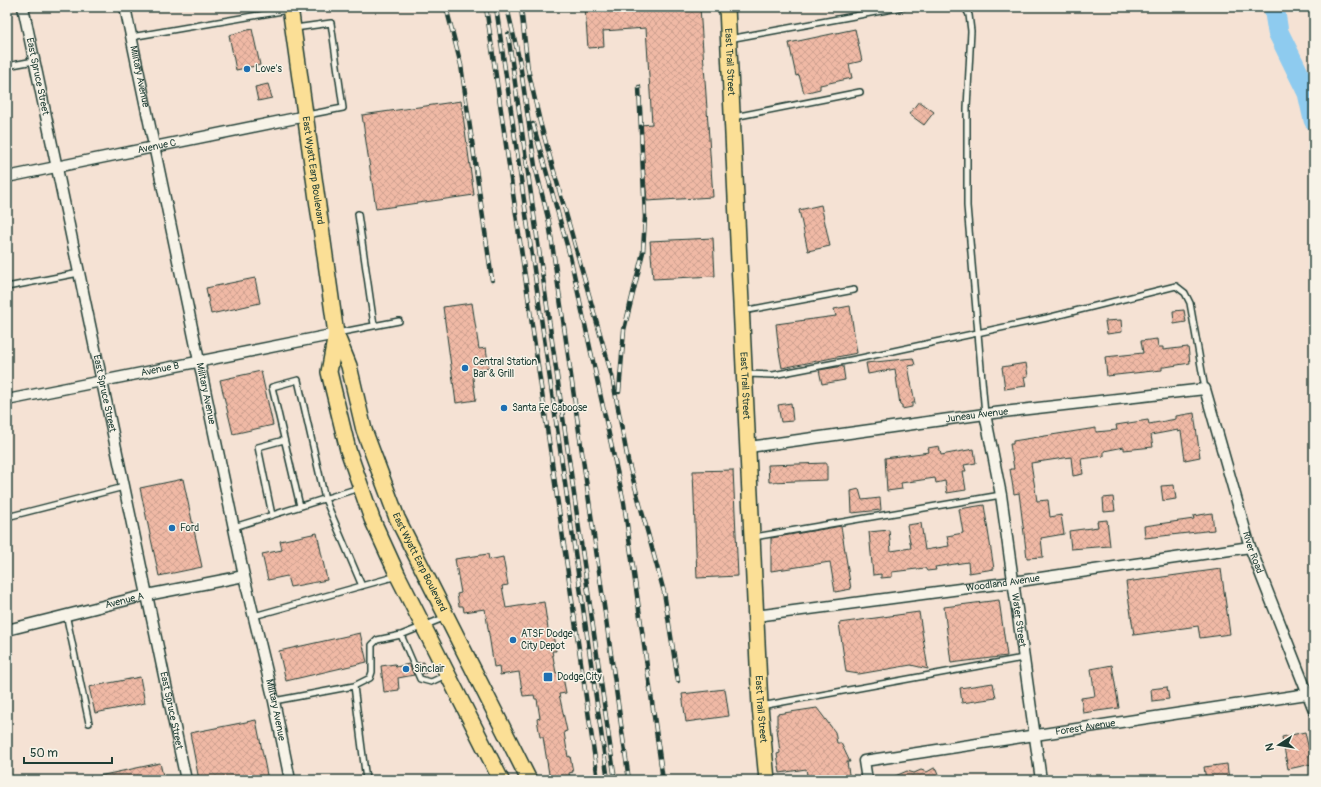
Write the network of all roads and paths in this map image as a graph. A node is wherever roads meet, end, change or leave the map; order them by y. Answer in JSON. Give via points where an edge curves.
{"nodes":[{"id":1,"x":22,"y":7,"type":"edge"},
{"id":2,"x":125,"y":7,"type":"edge"},
{"id":3,"x":727,"y":7,"type":"edge"},
{"id":4,"x":903,"y":7,"type":"edge"},
{"id":5,"x":965,"y":7,"type":"edge"},
{"id":6,"x":291,"y":8,"type":"edge"},
{"id":7,"x":294,"y":28,"type":"junction"},
{"id":8,"x":131,"y":37,"type":"junction"},
{"id":9,"x":729,"y":38,"type":"junction"},
{"id":10,"x":34,"y":61,"type":"junction"},
{"id":11,"x":7,"y":66,"type":"edge"},
{"id":12,"x":860,"y":92,"type":"dead end"},
{"id":13,"x":306,"y":116,"type":"junction"},
{"id":14,"x":733,"y":117,"type":"junction"},
{"id":15,"x":154,"y":147,"type":"junction"},
{"id":16,"x":56,"y":167,"type":"junction"},
{"id":17,"x":7,"y":177,"type":"edge"},
{"id":18,"x":358,"y":214,"type":"dead end"},
{"id":19,"x":79,"y":273,"type":"junction"},
{"id":20,"x":7,"y":287,"type":"edge"},
{"id":21,"x":854,"y":290,"type":"dead end"},
{"id":22,"x":742,"y":312,"type":"junction"},
{"id":23,"x":399,"y":321,"type":"dead end"},
{"id":24,"x":374,"y":325,"type":"junction"},
{"id":25,"x":979,"y":333,"type":"junction"},
{"id":26,"x":336,"y":334,"type":"junction"},
{"id":27,"x":198,"y":361,"type":"junction"},
{"id":28,"x":745,"y":374,"type":"junction"},
{"id":29,"x":102,"y":381,"type":"junction"},
{"id":30,"x":1205,"y":389,"type":"junction"},
{"id":31,"x":7,"y":400,"type":"edge"},
{"id":32,"x":985,"y":414,"type":"junction"},
{"id":33,"x":284,"y":440,"type":"junction"},
{"id":34,"x":749,"y":447,"type":"junction"},
{"id":35,"x":124,"y":487,"type":"junction"},
{"id":36,"x":361,"y":488,"type":"junction"},
{"id":37,"x":1001,"y":494,"type":"junction"},
{"id":38,"x":325,"y":499,"type":"junction"},
{"id":39,"x":300,"y":506,"type":"junction"},
{"id":40,"x":272,"y":515,"type":"junction"},
{"id":41,"x":7,"y":518,"type":"edge"},
{"id":42,"x":234,"y":527,"type":"junction"},
{"id":43,"x":753,"y":537,"type":"junction"},
{"id":44,"x":1250,"y":547,"type":"junction"},
{"id":45,"x":244,"y":576,"type":"junction"},
{"id":46,"x":398,"y":576,"type":"junction"},
{"id":47,"x":1013,"y":582,"type":"junction"},
{"id":48,"x":362,"y":586,"type":"junction"},
{"id":49,"x":146,"y":595,"type":"junction"},
{"id":50,"x":66,"y":614,"type":"junction"},
{"id":51,"x":254,"y":616,"type":"junction"},
{"id":52,"x":447,"y":616,"type":"junction"},
{"id":53,"x":756,"y":616,"type":"junction"},
{"id":54,"x":424,"y":626,"type":"junction"},
{"id":55,"x":7,"y":630,"type":"edge"},
{"id":56,"x":578,"y":632,"type":"dead end"},
{"id":57,"x":572,"y":634,"type":"dead end"},
{"id":58,"x":401,"y":635,"type":"junction"},
{"id":59,"x":1023,"y":658,"type":"junction"},
{"id":60,"x":448,"y":674,"type":"junction"},
{"id":61,"x":354,"y":686,"type":"junction"},
{"id":62,"x":1307,"y":694,"type":"junction"},
{"id":63,"x":274,"y":701,"type":"junction"},
{"id":64,"x":760,"y":706,"type":"junction"},
{"id":65,"x":1314,"y":710,"type":"edge"},
{"id":66,"x":90,"y":723,"type":"dead end"},
{"id":67,"x":592,"y":729,"type":"dead end"},
{"id":68,"x":586,"y":730,"type":"dead end"},
{"id":69,"x":1034,"y":734,"type":"junction"},
{"id":70,"x":186,"y":780,"type":"edge"},
{"id":71,"x":290,"y":780,"type":"edge"},
{"id":72,"x":366,"y":780,"type":"edge"},
{"id":73,"x":501,"y":780,"type":"edge"},
{"id":74,"x":529,"y":780,"type":"edge"},
{"id":75,"x":767,"y":780,"type":"edge"},
{"id":76,"x":866,"y":780,"type":"edge"},
{"id":77,"x":1041,"y":780,"type":"edge"}],
"edges":[{"from":1,"to":10,"type":"street","name":"East Spruce Street"},
{"from":2,"to":8,"type":"street","name":"Military Avenue"},
{"from":3,"to":9,"type":"main road","name":"East Trail Street"},
{"from":4,"to":9,"type":"lane"},
{"from":5,"to":25,"type":"lane","via":[[971,31],[967,108],[967,206]]},
{"from":6,"to":7,"type":"main road","name":"East Wyatt Earp Boulevard"},
{"from":6,"to":8,"type":"lane"},
{"from":7,"to":13,"type":"main road","name":"East Wyatt Earp Boulevard"},
{"from":7,"to":13,"type":"lane","via":[[331,23],[343,108]]},
{"from":8,"to":15,"type":"street","name":"Military Avenue"},
{"from":9,"to":14,"type":"main road","name":"East Trail Street"},
{"from":10,"to":11,"type":"lane"},
{"from":10,"to":16,"type":"street","name":"East Spruce Street"},
{"from":12,"to":14,"type":"lane"},
{"from":13,"to":15,"type":"street","name":"Avenue C"},
{"from":13,"to":26,"type":"main road","name":"East Wyatt Earp Boulevard"},
{"from":14,"to":22,"type":"main road","name":"East Trail Street"},
{"from":15,"to":16,"type":"street","name":"Avenue C"},
{"from":15,"to":27,"type":"street","name":"Military Avenue"},
{"from":16,"to":17,"type":"street","name":"Avenue C"},
{"from":16,"to":19,"type":"street","name":"East Spruce Street"},
{"from":18,"to":24,"type":"lane"},
{"from":19,"to":20,"type":"lane"},
{"from":19,"to":29,"type":"street","name":"East Spruce Street"},
{"from":21,"to":22,"type":"lane"},
{"from":22,"to":28,"type":"main road","name":"East Trail Street"},
{"from":23,"to":24,"type":"lane"},
{"from":24,"to":26,"type":"lane"},
{"from":25,"to":28,"type":"lane","via":[[774,375]]},
{"from":25,"to":30,"type":"lane","via":[[1176,286],[1185,293],[1190,303]]},
{"from":25,"to":32,"type":"lane"},
{"from":26,"to":27,"type":"street","name":"Avenue B"},
{"from":26,"to":36,"type":"main road","name":"East Wyatt Earp Boulevard","via":[[329,372],[348,450]]},
{"from":26,"to":52,"type":"main road","name":"East Wyatt Earp Boulevard","via":[[349,366],[364,430],[379,473],[397,518]]},
{"from":27,"to":29,"type":"street","name":"Avenue B"},
{"from":27,"to":42,"type":"street","name":"Military Avenue"},
{"from":28,"to":34,"type":"main road","name":"East Trail Street"},
{"from":29,"to":31,"type":"street","name":"Avenue B"},
{"from":29,"to":35,"type":"street","name":"East Spruce Street"},
{"from":30,"to":32,"type":"street","name":"Juneau Avenue"},
{"from":30,"to":44,"type":"street","name":"River Road"},
{"from":32,"to":34,"type":"street","name":"Juneau Avenue"},
{"from":32,"to":37,"type":"street","name":"Water Street"},
{"from":33,"to":38,"type":"lane","via":[[272,387],[298,380]]},
{"from":33,"to":39,"type":"lane"},
{"from":33,"to":40,"type":"lane","via":[[258,447]]},
{"from":34,"to":43,"type":"main road","name":"East Trail Street"},
{"from":35,"to":41,"type":"lane"},
{"from":35,"to":49,"type":"street","name":"East Spruce Street"},
{"from":36,"to":38,"type":"lane"},
{"from":36,"to":46,"type":"main road","name":"East Wyatt Earp Boulevard"},
{"from":37,"to":43,"type":"lane"},
{"from":37,"to":47,"type":"street","name":"Water Street"},
{"from":38,"to":39,"type":"lane"},
{"from":38,"to":48,"type":"lane"},
{"from":39,"to":40,"type":"lane"},
{"from":40,"to":42,"type":"lane"},
{"from":42,"to":45,"type":"street","name":"Military Avenue"},
{"from":43,"to":53,"type":"main road","name":"East Trail Street"},
{"from":44,"to":47,"type":"street","name":"Woodland Avenue"},
{"from":44,"to":62,"type":"street","name":"River Road"},
{"from":45,"to":49,"type":"street","name":"Avenue A"},
{"from":45,"to":51,"type":"street","name":"Military Avenue"},
{"from":46,"to":48,"type":"lane"},
{"from":46,"to":54,"type":"main road","name":"East Wyatt Earp Boulevard"},
{"from":47,"to":53,"type":"street","name":"Woodland Avenue"},
{"from":47,"to":59,"type":"street","name":"Water Street"},
{"from":48,"to":51,"type":"lane"},
{"from":49,"to":50,"type":"street","name":"Avenue A"},
{"from":49,"to":70,"type":"street","name":"East Spruce Street"},
{"from":50,"to":55,"type":"street","name":"Avenue A"},
{"from":50,"to":66,"type":"lane"},
{"from":51,"to":63,"type":"street","name":"Military Avenue"},
{"from":52,"to":54,"type":"lane"},
{"from":52,"to":74,"type":"main road","name":"East Wyatt Earp Boulevard"},
{"from":53,"to":64,"type":"main road","name":"East Trail Street"},
{"from":54,"to":58,"type":"lane"},
{"from":54,"to":60,"type":"main road","name":"East Wyatt Earp Boulevard"},
{"from":56,"to":57,"type":"path"},
{"from":58,"to":60,"type":"lane","via":[[420,679],[431,682]]},
{"from":58,"to":61,"type":"lane","via":[[374,642],[371,650],[370,678]]},
{"from":59,"to":64,"type":"lane"},
{"from":59,"to":69,"type":"street","name":"Water Street"},
{"from":60,"to":73,"type":"main road","name":"East Wyatt Earp Boulevard"},
{"from":61,"to":63,"type":"lane"},
{"from":61,"to":72,"type":"lane"},
{"from":62,"to":65,"type":"street","name":"River Road"},
{"from":62,"to":69,"type":"street","name":"Forest Avenue"},
{"from":63,"to":71,"type":"street","name":"Military Avenue"},
{"from":64,"to":75,"type":"main road","name":"East Trail Street"},
{"from":67,"to":68,"type":"path"},
{"from":69,"to":76,"type":"street","name":"Forest Avenue","via":[[864,760]]},
{"from":69,"to":77,"type":"street","name":"Water Street"}]}
